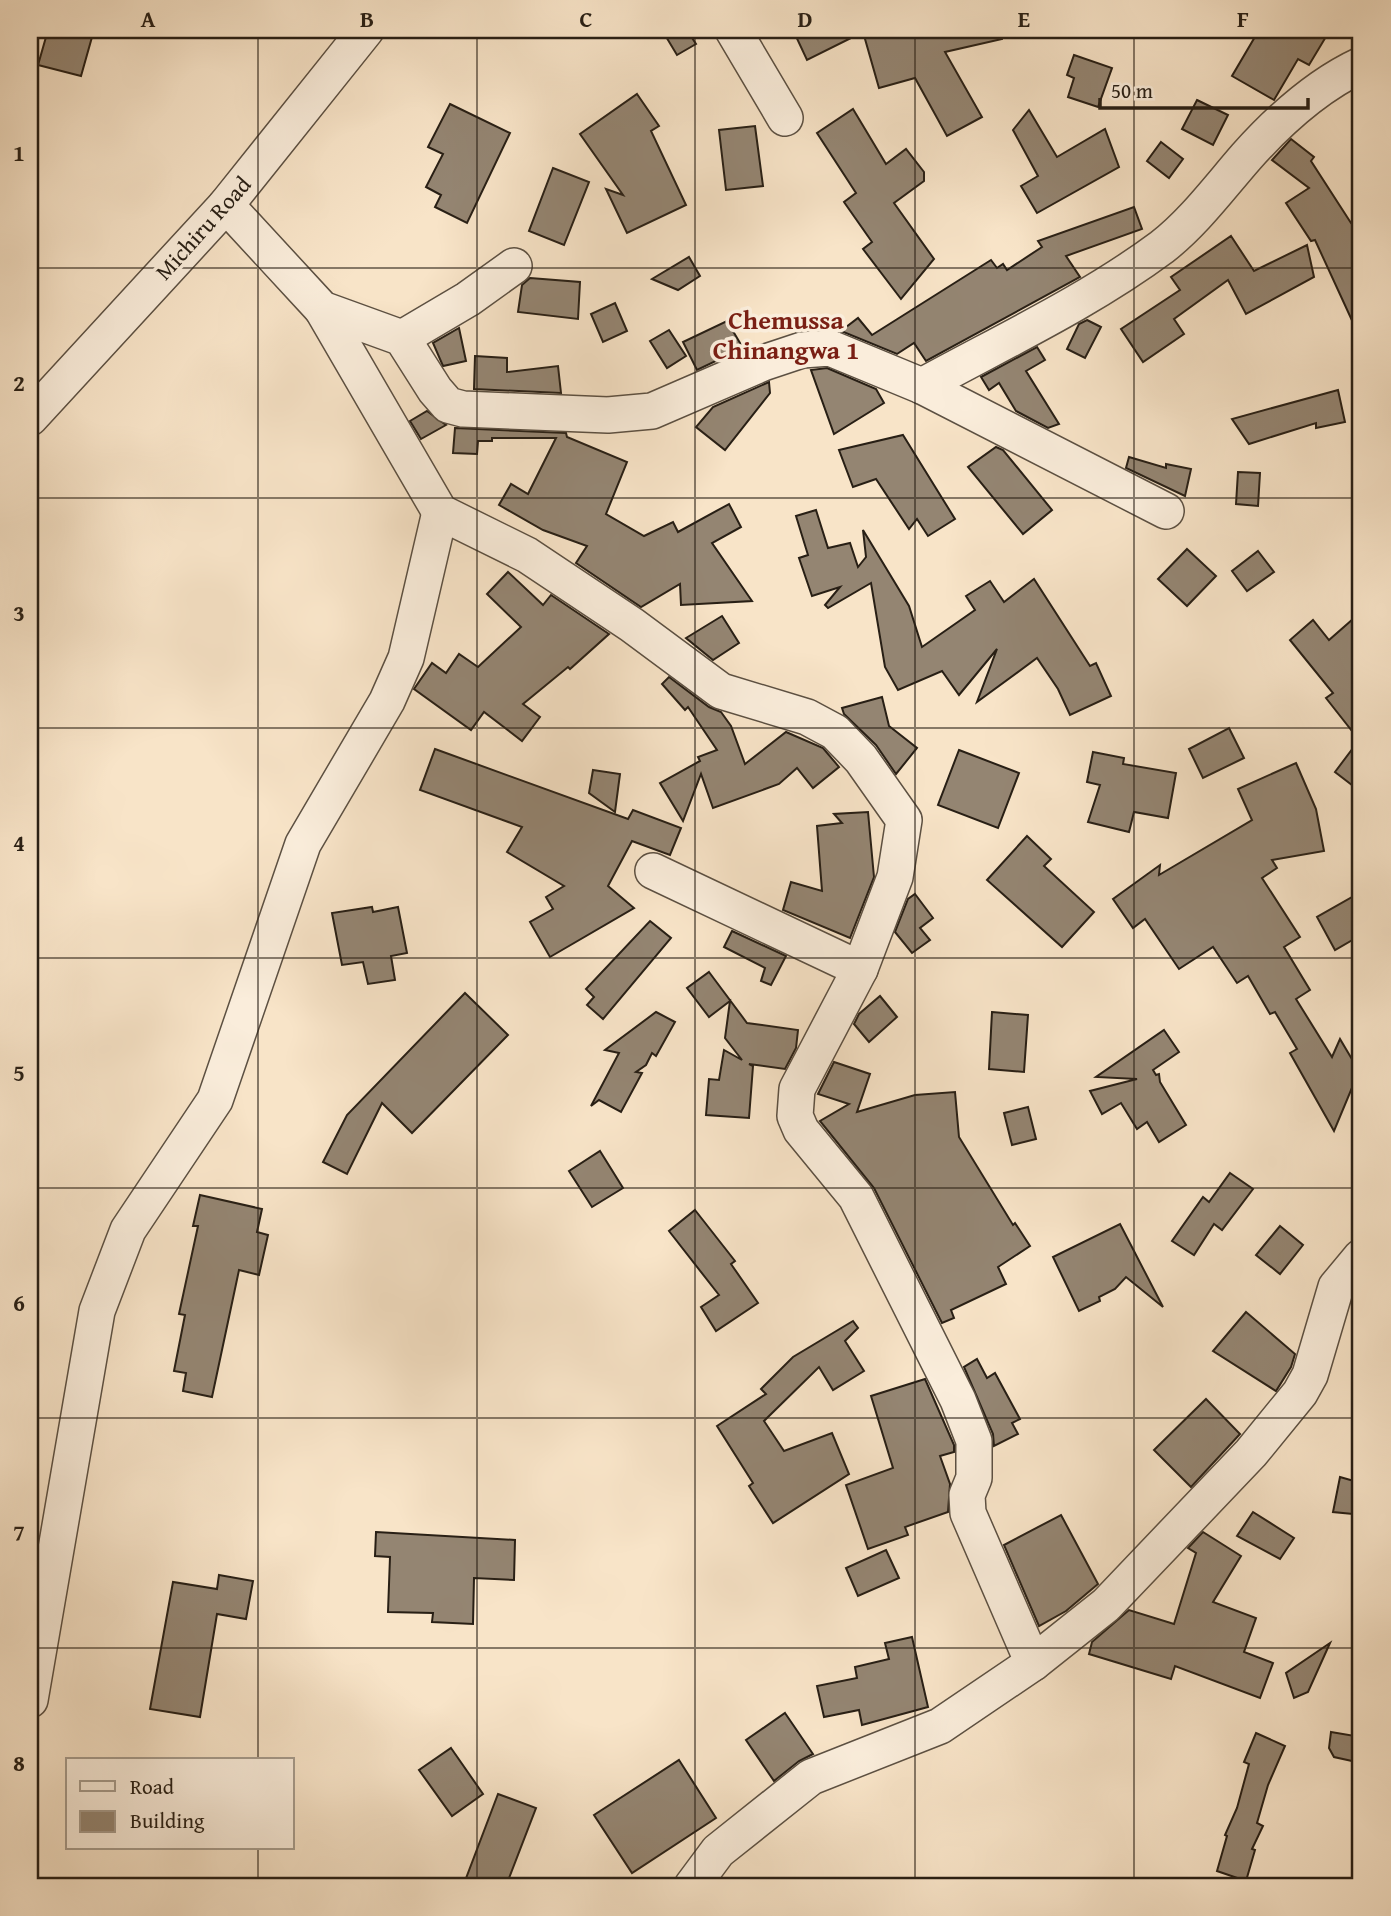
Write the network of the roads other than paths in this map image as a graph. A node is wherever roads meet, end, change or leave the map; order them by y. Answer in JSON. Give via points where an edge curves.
{"nodes":[{"id":1,"x":366,"y":30,"type":"edge"},
{"id":2,"x":733,"y":30,"type":"edge"},
{"id":3,"x":1361,"y":65,"type":"edge"},
{"id":4,"x":785,"y":118,"type":"dead end"},
{"id":5,"x":226,"y":205,"type":"junction"},
{"id":6,"x":514,"y":266,"type":"dead end"},
{"id":7,"x":322,"y":309,"type":"junction"},
{"id":8,"x":402,"y":338,"type":"junction"},
{"id":9,"x":922,"y":386,"type":"junction"},
{"id":10,"x":30,"y":418,"type":"edge"},
{"id":11,"x":1166,"y":511,"type":"dead end"},
{"id":12,"x":440,"y":512,"type":"junction"},
{"id":13,"x":653,"y":871,"type":"dead end"},
{"id":14,"x":860,"y":970,"type":"junction"},
{"id":15,"x":1361,"y":1257,"type":"edge"},
{"id":16,"x":1033,"y":1663,"type":"junction"},
{"id":17,"x":30,"y":1700,"type":"edge"},
{"id":18,"x":692,"y":1886,"type":"edge"}],
"edges":[{"from":1,"to":5,"type":"street","name":"Michiru Road"},
{"from":2,"to":4,"type":"street"},
{"from":3,"to":9,"type":"street","via":[[1310,94],[1163,246],[1098,290]]},
{"from":5,"to":7,"type":"street"},
{"from":5,"to":10,"type":"street","name":"Michiru Road"},
{"from":6,"to":8,"type":"street"},
{"from":7,"to":8,"type":"street"},
{"from":7,"to":12,"type":"street"},
{"from":8,"to":9,"type":"street","via":[[435,390],[448,405],[463,409],[608,415],[652,411],[763,363],[802,350],[830,348]]},
{"from":9,"to":11,"type":"street"},
{"from":12,"to":14,"type":"street","via":[[527,555],[721,691],[807,717],[835,732],[861,759],[904,820],[895,877]]},
{"from":12,"to":17,"type":"street","via":[[406,657],[387,701],[303,844],[215,1100],[128,1230],[97,1311]]},
{"from":13,"to":14,"type":"street"},
{"from":14,"to":16,"type":"street","via":[[797,1089],[795,1116],[801,1130],[856,1197],[958,1400],[974,1441],[968,1513]]},
{"from":15,"to":16,"type":"street","via":[[1336,1287],[1310,1375],[1300,1393],[1251,1453],[1106,1605]]},
{"from":16,"to":18,"type":"street","via":[[940,1726],[811,1777],[718,1851]]}]}
